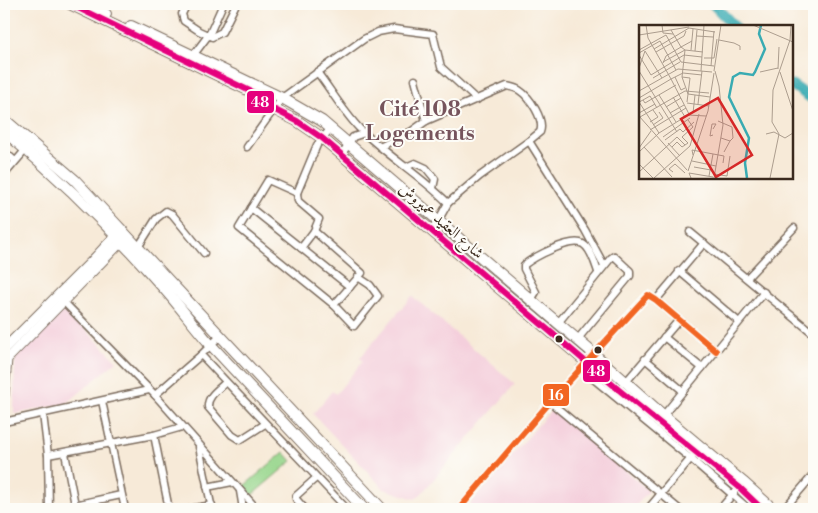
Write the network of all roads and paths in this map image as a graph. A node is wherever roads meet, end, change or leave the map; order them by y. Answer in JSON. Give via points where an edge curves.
{"nodes":[{"id":1,"x":187,"y":4,"type":"edge"},
{"id":2,"x":223,"y":4,"type":"edge"},
{"id":3,"x":236,"y":4,"type":"edge"},
{"id":4,"x":79,"y":5,"type":"edge"},
{"id":5,"x":208,"y":36,"type":"junction"},
{"id":6,"x":191,"y":60,"type":"junction"},
{"id":7,"x":317,"y":72,"type":"junction"},
{"id":8,"x":415,"y":80,"type":"dead end"},
{"id":9,"x":282,"y":98,"type":"junction"},
{"id":10,"x":477,"y":100,"type":"junction"},
{"id":11,"x":274,"y":110,"type":"junction"},
{"id":12,"x":4,"y":120,"type":"edge"},
{"id":13,"x":426,"y":121,"type":"junction"},
{"id":14,"x":354,"y":122,"type":"junction"},
{"id":15,"x":331,"y":128,"type":"junction"},
{"id":16,"x":4,"y":131,"type":"edge"},
{"id":17,"x":365,"y":133,"type":"junction"},
{"id":18,"x":322,"y":138,"type":"junction"},
{"id":19,"x":351,"y":140,"type":"junction"},
{"id":20,"x":529,"y":141,"type":"junction"},
{"id":21,"x":29,"y":146,"type":"junction"},
{"id":22,"x":247,"y":147,"type":"dead end"},
{"id":23,"x":380,"y":147,"type":"junction"},
{"id":24,"x":4,"y":151,"type":"edge"},
{"id":25,"x":342,"y":154,"type":"junction"},
{"id":26,"x":15,"y":161,"type":"junction"},
{"id":27,"x":406,"y":167,"type":"junction"},
{"id":28,"x":4,"y":175,"type":"edge"},
{"id":29,"x":433,"y":188,"type":"junction"},
{"id":30,"x":297,"y":193,"type":"junction"},
{"id":31,"x":448,"y":203,"type":"junction"},
{"id":32,"x":251,"y":208,"type":"junction"},
{"id":33,"x":434,"y":225,"type":"junction"},
{"id":34,"x":794,"y":228,"type":"dead end"},
{"id":35,"x":314,"y":231,"type":"junction"},
{"id":36,"x":690,"y":232,"type":"dead end"},
{"id":37,"x":118,"y":239,"type":"junction"},
{"id":38,"x":462,"y":241,"type":"junction"},
{"id":39,"x":704,"y":243,"type":"junction"},
{"id":40,"x":300,"y":248,"type":"junction"},
{"id":41,"x":136,"y":251,"type":"junction"},
{"id":42,"x":454,"y":251,"type":"junction"},
{"id":43,"x":204,"y":253,"type":"dead end"},
{"id":44,"x":604,"y":265,"type":"junction"},
{"id":45,"x":679,"y":271,"type":"junction"},
{"id":46,"x":598,"y":272,"type":"junction"},
{"id":47,"x":358,"y":277,"type":"junction"},
{"id":48,"x":747,"y":278,"type":"junction"},
{"id":49,"x":350,"y":287,"type":"junction"},
{"id":50,"x":764,"y":292,"type":"junction"},
{"id":51,"x":61,"y":298,"type":"junction"},
{"id":52,"x":531,"y":300,"type":"junction"},
{"id":53,"x":656,"y":300,"type":"junction"},
{"id":54,"x":334,"y":305,"type":"junction"},
{"id":55,"x":679,"y":320,"type":"junction"},
{"id":56,"x":739,"y":322,"type":"junction"},
{"id":57,"x":558,"y":324,"type":"junction"},
{"id":58,"x":814,"y":334,"type":"edge"},
{"id":59,"x":220,"y":335,"type":"junction"},
{"id":60,"x":664,"y":337,"type":"junction"},
{"id":61,"x":577,"y":340,"type":"junction"},
{"id":62,"x":210,"y":344,"type":"junction"},
{"id":63,"x":4,"y":349,"type":"edge"},
{"id":64,"x":716,"y":350,"type":"junction"},
{"id":65,"x":201,"y":355,"type":"junction"},
{"id":66,"x":5,"y":358,"type":"edge"},
{"id":67,"x":645,"y":359,"type":"junction"},
{"id":68,"x":587,"y":361,"type":"junction"},
{"id":69,"x":247,"y":365,"type":"junction"},
{"id":70,"x":702,"y":368,"type":"junction"},
{"id":71,"x":238,"y":374,"type":"junction"},
{"id":72,"x":226,"y":382,"type":"junction"},
{"id":73,"x":625,"y":383,"type":"junction"},
{"id":74,"x":683,"y":391,"type":"junction"},
{"id":75,"x":152,"y":392,"type":"junction"},
{"id":76,"x":4,"y":395,"type":"edge"},
{"id":77,"x":102,"y":401,"type":"junction"},
{"id":78,"x":550,"y":402,"type":"junction"},
{"id":79,"x":43,"y":414,"type":"junction"},
{"id":80,"x":660,"y":418,"type":"junction"},
{"id":81,"x":4,"y":422,"type":"edge"},
{"id":82,"x":265,"y":424,"type":"junction"},
{"id":83,"x":182,"y":427,"type":"junction"},
{"id":84,"x":154,"y":436,"type":"junction"},
{"id":85,"x":110,"y":443,"type":"junction"},
{"id":86,"x":199,"y":446,"type":"junction"},
{"id":87,"x":65,"y":453,"type":"junction"},
{"id":88,"x":696,"y":453,"type":"junction"},
{"id":89,"x":48,"y":455,"type":"junction"},
{"id":90,"x":814,"y":474,"type":"edge"},
{"id":91,"x":316,"y":478,"type":"junction"},
{"id":92,"x":232,"y":482,"type":"junction"},
{"id":93,"x":207,"y":487,"type":"junction"},
{"id":94,"x":738,"y":488,"type":"junction"},
{"id":95,"x":240,"y":490,"type":"junction"},
{"id":96,"x":661,"y":494,"type":"junction"},
{"id":97,"x":121,"y":495,"type":"junction"},
{"id":98,"x":75,"y":505,"type":"junction"},
{"id":99,"x":212,"y":507,"type":"edge"},
{"id":100,"x":49,"y":509,"type":"edge"},
{"id":101,"x":56,"y":509,"type":"edge"},
{"id":102,"x":125,"y":509,"type":"edge"},
{"id":103,"x":169,"y":509,"type":"edge"},
{"id":104,"x":190,"y":509,"type":"edge"},
{"id":105,"x":243,"y":509,"type":"edge"},
{"id":106,"x":257,"y":509,"type":"edge"},
{"id":107,"x":305,"y":509,"type":"edge"},
{"id":108,"x":347,"y":509,"type":"edge"},
{"id":109,"x":364,"y":509,"type":"edge"},
{"id":110,"x":382,"y":509,"type":"edge"},
{"id":111,"x":459,"y":509,"type":"edge"},
{"id":112,"x":648,"y":509,"type":"edge"},
{"id":113,"x":679,"y":509,"type":"edge"},
{"id":114,"x":720,"y":509,"type":"edge"},
{"id":115,"x":749,"y":509,"type":"edge"},
{"id":116,"x":762,"y":509,"type":"edge"},
{"id":117,"x":773,"y":509,"type":"edge"},
{"id":118,"x":784,"y":509,"type":"edge"}],
"edges":[{"from":1,"to":5,"type":"street","via":[[182,14],[184,21]]},
{"from":2,"to":5,"type":"street"},
{"from":3,"to":5,"type":"street","via":[[222,32]]},
{"from":4,"to":6,"type":"main road","name":"شارع العقيد عميروش"},
{"from":5,"to":6,"type":"street"},
{"from":6,"to":9,"type":"main road","name":"شارع العقيد عميروش"},
{"from":6,"to":11,"type":"main road","name":"شارع العقيد عميروش","via":[[254,93],[261,103]]},
{"from":7,"to":9,"type":"street"},
{"from":7,"to":10,"type":"street","via":[[378,32],[394,29],[430,33],[434,36],[439,65]]},
{"from":7,"to":14,"type":"street"},
{"from":8,"to":13,"type":"street"},
{"from":9,"to":11,"type":"street"},
{"from":9,"to":15,"type":"main road","name":"شارع العقيد عميروش"},
{"from":10,"to":13,"type":"street"},
{"from":10,"to":20,"type":"street","via":[[507,86],[521,91],[542,122],[540,132]]},
{"from":11,"to":18,"type":"main road","name":"شارع العقيد عميروش"},
{"from":11,"to":22,"type":"street"},
{"from":12,"to":21,"type":"main road"},
{"from":13,"to":23,"type":"street"},
{"from":14,"to":17,"type":"street"},
{"from":14,"to":19,"type":"street"},
{"from":15,"to":18,"type":"street"},
{"from":15,"to":19,"type":"main road","name":"شارع العقيد عميروش"},
{"from":16,"to":21,"type":"main road"},
{"from":17,"to":19,"type":"street"},
{"from":17,"to":23,"type":"street"},
{"from":18,"to":25,"type":"main road","name":"شارع العقيد عميروش"},
{"from":18,"to":30,"type":"street"},
{"from":19,"to":25,"type":"street"},
{"from":19,"to":33,"type":"main road","name":"شارع العقيد عميروش"},
{"from":20,"to":31,"type":"street"},
{"from":20,"to":44,"type":"street"},
{"from":21,"to":26,"type":"street"},
{"from":21,"to":37,"type":"main road"},
{"from":21,"to":41,"type":"main road","via":[[75,180]]},
{"from":23,"to":27,"type":"street"},
{"from":24,"to":26,"type":"street"},
{"from":25,"to":33,"type":"main road","name":"شارع العقيد عميروش"},
{"from":26,"to":28,"type":"street"},
{"from":27,"to":29,"type":"street"},
{"from":27,"to":29,"type":"street","via":[[416,163],[426,168],[435,179]]},
{"from":29,"to":31,"type":"street"},
{"from":30,"to":32,"type":"street","via":[[268,180]]},
{"from":30,"to":35,"type":"street","via":[[298,201],[319,220]]},
{"from":31,"to":33,"type":"street"},
{"from":32,"to":40,"type":"street"},
{"from":32,"to":54,"type":"street","via":[[239,228]]},
{"from":33,"to":38,"type":"main road","name":"شارع العقيد عميروش"},
{"from":33,"to":42,"type":"main road","name":"شارع العقيد عميروش"},
{"from":34,"to":48,"type":"street"},
{"from":35,"to":40,"type":"street"},
{"from":35,"to":47,"type":"street","via":[[362,272]]},
{"from":36,"to":39,"type":"street"},
{"from":37,"to":41,"type":"main road"},
{"from":37,"to":51,"type":"main road"},
{"from":38,"to":42,"type":"main road"},
{"from":38,"to":52,"type":"main road","name":"شارع العقيد عميروش"},
{"from":39,"to":45,"type":"street"},
{"from":39,"to":48,"type":"street"},
{"from":40,"to":49,"type":"street"},
{"from":41,"to":43,"type":"street","via":[[156,219],[166,211]]},
{"from":41,"to":59,"type":"main road"},
{"from":41,"to":62,"type":"main road"},
{"from":42,"to":68,"type":"main road","name":"شارع العقيد عميروش"},
{"from":44,"to":46,"type":"street"},
{"from":44,"to":61,"type":"street","via":[[616,256],[630,270],[630,276]]},
{"from":45,"to":53,"type":"street"},
{"from":45,"to":56,"type":"street"},
{"from":46,"to":52,"type":"street","via":[[584,245],[574,242],[559,247],[524,265],[536,292]]},
{"from":46,"to":57,"type":"street"},
{"from":47,"to":49,"type":"street"},
{"from":47,"to":54,"type":"street","via":[[378,296],[354,326]]},
{"from":48,"to":50,"type":"street"},
{"from":49,"to":54,"type":"street"},
{"from":50,"to":56,"type":"street"},
{"from":50,"to":58,"type":"street"},
{"from":51,"to":63,"type":"main road"},
{"from":51,"to":66,"type":"main road"},
{"from":51,"to":75,"type":"street"},
{"from":52,"to":57,"type":"main road","name":"شارع العقيد عميروش"},
{"from":53,"to":55,"type":"street"},
{"from":53,"to":68,"type":"street","via":[[646,296]]},
{"from":55,"to":60,"type":"street"},
{"from":55,"to":64,"type":"street"},
{"from":56,"to":64,"type":"street"},
{"from":57,"to":61,"type":"main road","name":"شارع العقيد عميروش"},
{"from":59,"to":62,"type":"street"},
{"from":59,"to":69,"type":"main road"},
{"from":60,"to":67,"type":"street"},
{"from":60,"to":70,"type":"street"},
{"from":61,"to":68,"type":"main road","name":"شارع العقيد عميروش"},
{"from":62,"to":65,"type":"street"},
{"from":62,"to":71,"type":"main road"},
{"from":64,"to":70,"type":"street"},
{"from":65,"to":72,"type":"street"},
{"from":65,"to":75,"type":"street"},
{"from":66,"to":76,"type":"main road"},
{"from":67,"to":73,"type":"street"},
{"from":67,"to":74,"type":"street"},
{"from":68,"to":73,"type":"main road","name":"شارع العقيد عميروش"},
{"from":68,"to":78,"type":"street"},
{"from":68,"to":80,"type":"main road","name":"شارع العقيد عميروش"},
{"from":68,"to":88,"type":"street"},
{"from":69,"to":71,"type":"main road"},
{"from":69,"to":110,"type":"main road"},
{"from":70,"to":74,"type":"street"},
{"from":71,"to":109,"type":"main road"},
{"from":72,"to":82,"type":"street"},
{"from":72,"to":82,"type":"street","via":[[209,399],[208,407],[232,435],[240,440]]},
{"from":73,"to":80,"type":"main road","name":"شارع العقيد عميروش"},
{"from":74,"to":80,"type":"street"},
{"from":75,"to":77,"type":"street"},
{"from":75,"to":83,"type":"street"},
{"from":77,"to":79,"type":"street"},
{"from":77,"to":85,"type":"street"},
{"from":78,"to":96,"type":"street"},
{"from":78,"to":111,"type":"street"},
{"from":79,"to":81,"type":"street"},
{"from":79,"to":89,"type":"street"},
{"from":80,"to":88,"type":"main road","name":"شارع العقيد عميروش"},
{"from":82,"to":91,"type":"street"},
{"from":83,"to":84,"type":"street"},
{"from":83,"to":86,"type":"street"},
{"from":84,"to":85,"type":"street"},
{"from":84,"to":103,"type":"street"},
{"from":85,"to":87,"type":"street"},
{"from":85,"to":97,"type":"street"},
{"from":86,"to":92,"type":"street"},
{"from":86,"to":93,"type":"street"},
{"from":87,"to":89,"type":"street"},
{"from":87,"to":98,"type":"street"},
{"from":88,"to":94,"type":"main road","name":"شارع العقيد عميروش"},
{"from":88,"to":96,"type":"street"},
{"from":89,"to":100,"type":"street"},
{"from":90,"to":118,"type":"street"},
{"from":91,"to":107,"type":"street","via":[[296,496]]},
{"from":91,"to":108,"type":"street"},
{"from":92,"to":93,"type":"street"},
{"from":92,"to":95,"type":"street"},
{"from":93,"to":99,"type":"street"},
{"from":94,"to":114,"type":"street"},
{"from":94,"to":115,"type":"street"},
{"from":94,"to":116,"type":"main road","name":"شارع العقيد عميروش"},
{"from":94,"to":117,"type":"main road","name":"شارع العقيد عميروش"},
{"from":95,"to":105,"type":"street"},
{"from":95,"to":106,"type":"street"},
{"from":96,"to":112,"type":"street"},
{"from":96,"to":113,"type":"street"},
{"from":97,"to":98,"type":"street"},
{"from":97,"to":102,"type":"street"},
{"from":98,"to":101,"type":"street"},
{"from":99,"to":104,"type":"street"}]}
